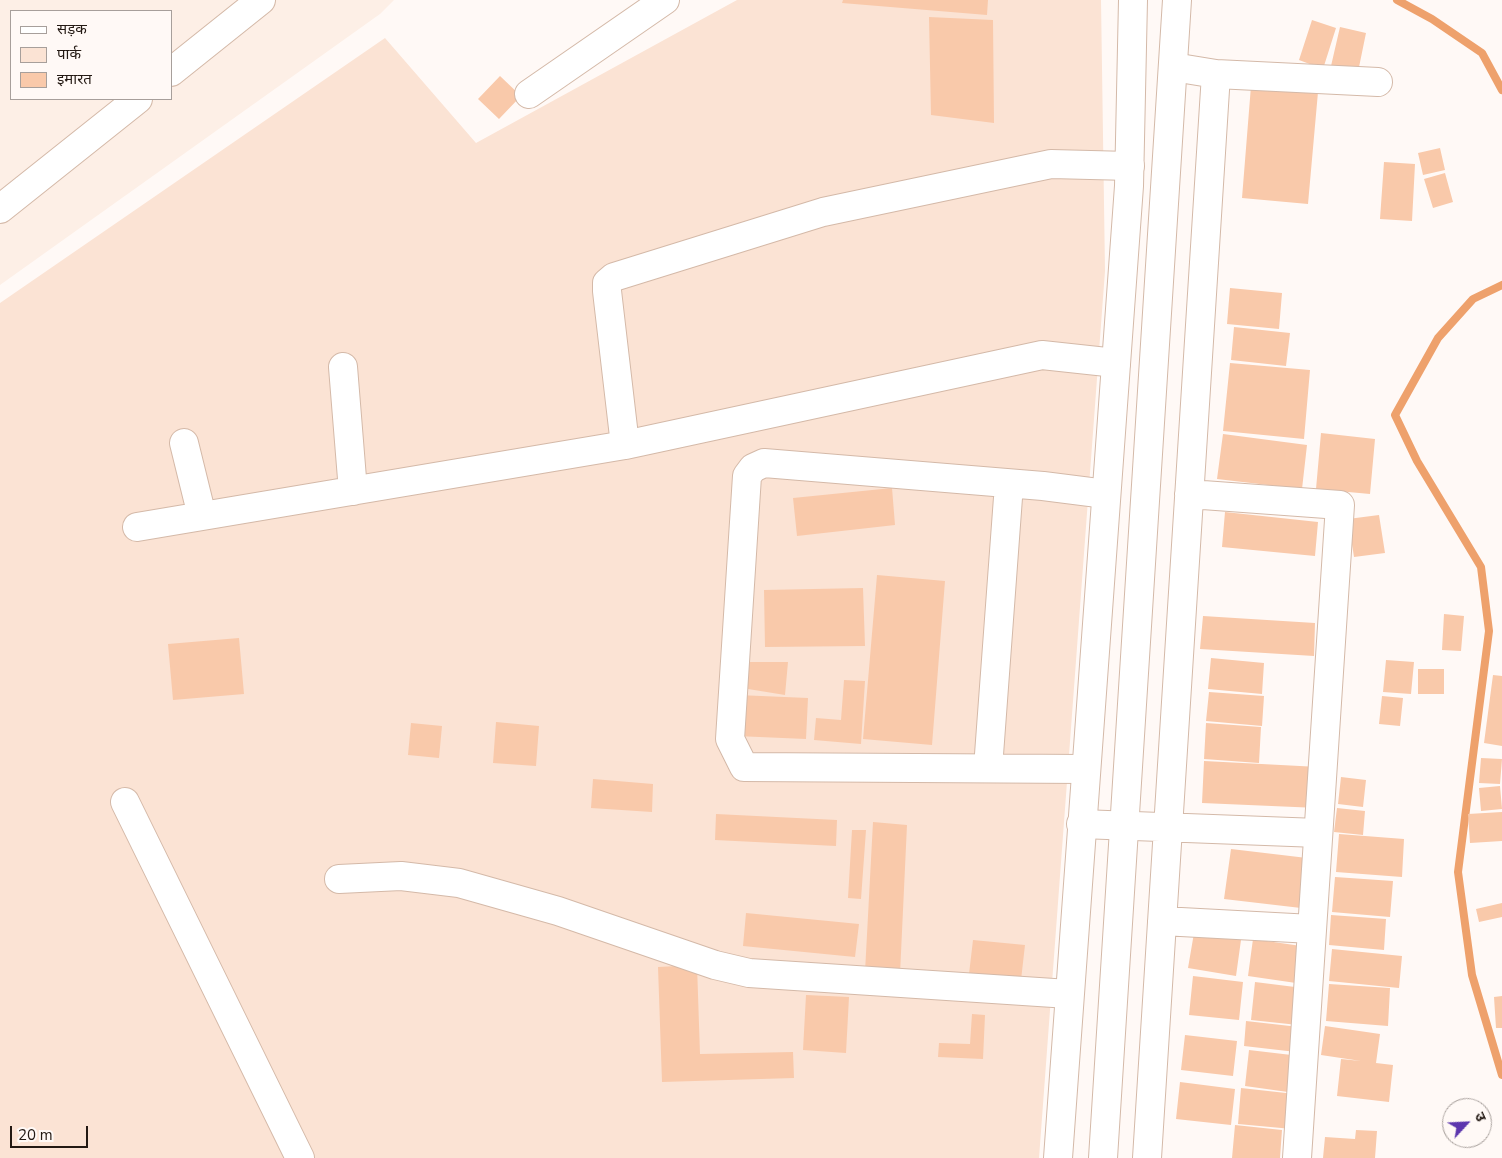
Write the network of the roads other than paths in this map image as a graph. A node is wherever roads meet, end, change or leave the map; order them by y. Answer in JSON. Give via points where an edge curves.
{"nodes":[{"id":1,"x":261,"y":0,"type":"edge"},
{"id":2,"x":664,"y":0,"type":"edge"},
{"id":3,"x":1133,"y":0,"type":"edge"},
{"id":4,"x":1176,"y":0,"type":"edge"},
{"id":5,"x":1173,"y":67,"type":"junction"},
{"id":6,"x":172,"y":71,"type":"edge"},
{"id":7,"x":1216,"y":74,"type":"junction"},
{"id":8,"x":1378,"y":82,"type":"dead end"},
{"id":9,"x":529,"y":94,"type":"dead end"},
{"id":10,"x":137,"y":100,"type":"edge"},
{"id":11,"x":1130,"y":166,"type":"junction"},
{"id":12,"x":0,"y":209,"type":"edge"},
{"id":13,"x":1155,"y":360,"type":"junction"},
{"id":14,"x":1116,"y":363,"type":"junction"},
{"id":15,"x":343,"y":367,"type":"dead end"},
{"id":16,"x":184,"y":443,"type":"dead end"},
{"id":17,"x":625,"y":445,"type":"junction"},
{"id":18,"x":1009,"y":484,"type":"junction"},
{"id":19,"x":353,"y":491,"type":"junction"},
{"id":20,"x":1106,"y":494,"type":"junction"},
{"id":21,"x":1189,"y":494,"type":"junction"},
{"id":22,"x":202,"y":516,"type":"junction"},
{"id":23,"x":137,"y":527,"type":"dead end"},
{"id":24,"x":988,"y":768,"type":"junction"},
{"id":25,"x":1085,"y":769,"type":"junction"},
{"id":26,"x":1128,"y":770,"type":"junction"},
{"id":27,"x":126,"y":802,"type":"dead end"},
{"id":28,"x":1081,"y":824,"type":"junction"},
{"id":29,"x":1124,"y":825,"type":"junction"},
{"id":30,"x":1168,"y":827,"type":"junction"},
{"id":31,"x":1318,"y":833,"type":"junction"},
{"id":32,"x":339,"y":879,"type":"dead end"},
{"id":33,"x":1162,"y":921,"type":"junction"},
{"id":34,"x":1312,"y":929,"type":"junction"},
{"id":35,"x":1069,"y":994,"type":"junction"},
{"id":36,"x":300,"y":1158,"type":"edge"},
{"id":37,"x":1058,"y":1158,"type":"edge"},
{"id":38,"x":1103,"y":1158,"type":"edge"},
{"id":39,"x":1147,"y":1158,"type":"edge"},
{"id":40,"x":1297,"y":1158,"type":"edge"}],
"edges":[{"from":1,"to":6,"type":"street"},
{"from":2,"to":9,"type":"street"},
{"from":3,"to":11,"type":"street"},
{"from":4,"to":5,"type":"street"},
{"from":5,"to":7,"type":"street"},
{"from":5,"to":13,"type":"street"},
{"from":7,"to":8,"type":"street"},
{"from":7,"to":21,"type":"street"},
{"from":10,"to":12,"type":"street"},
{"from":11,"to":14,"type":"street"},
{"from":11,"to":17,"type":"street","via":[[1051,164],[823,212],[614,277],[607,283],[607,292]]},
{"from":13,"to":14,"type":"street"},
{"from":13,"to":26,"type":"street"},
{"from":14,"to":17,"type":"street","via":[[1042,355]]},
{"from":14,"to":20,"type":"street"},
{"from":15,"to":19,"type":"street"},
{"from":16,"to":22,"type":"street"},
{"from":17,"to":19,"type":"street"},
{"from":18,"to":20,"type":"street"},
{"from":18,"to":24,"type":"street"},
{"from":18,"to":24,"type":"street","via":[[764,463],[753,468],[748,476],[730,739],[744,767]]},
{"from":19,"to":22,"type":"street"},
{"from":20,"to":25,"type":"street"},
{"from":21,"to":30,"type":"street"},
{"from":21,"to":31,"type":"street","via":[[1340,504]]},
{"from":22,"to":23,"type":"street"},
{"from":24,"to":25,"type":"street"},
{"from":25,"to":26,"type":"street"},
{"from":25,"to":28,"type":"street"},
{"from":26,"to":29,"type":"street"},
{"from":27,"to":36,"type":"street"},
{"from":28,"to":29,"type":"street"},
{"from":28,"to":35,"type":"street"},
{"from":29,"to":30,"type":"street"},
{"from":29,"to":38,"type":"street"},
{"from":30,"to":31,"type":"street"},
{"from":30,"to":33,"type":"street"},
{"from":31,"to":34,"type":"street"},
{"from":32,"to":35,"type":"street","via":[[401,876],[459,883],[558,911],[715,965],[750,973]]},
{"from":33,"to":34,"type":"street"},
{"from":33,"to":39,"type":"street"},
{"from":34,"to":40,"type":"street"},
{"from":35,"to":37,"type":"street"}]}
